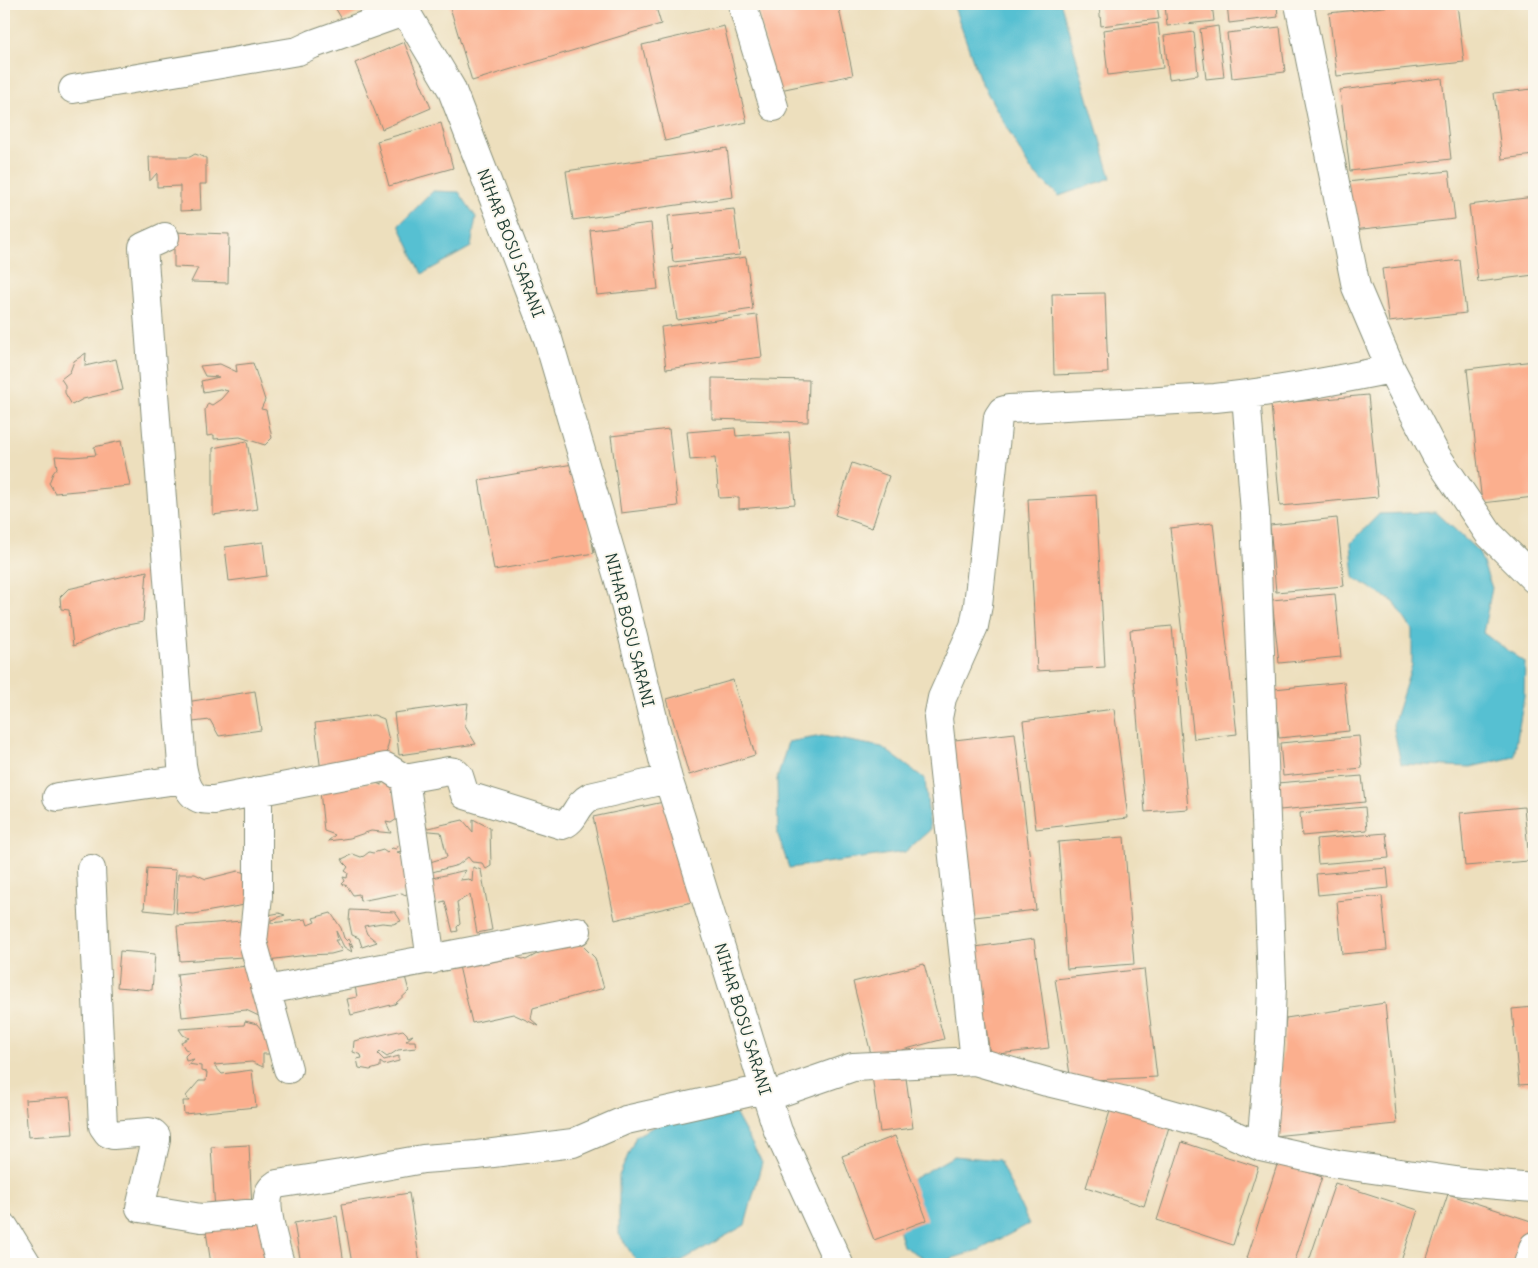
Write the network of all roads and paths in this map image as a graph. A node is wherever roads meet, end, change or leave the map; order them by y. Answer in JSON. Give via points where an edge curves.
{"nodes":[{"id":1,"x":742,"y":4,"type":"edge"},
{"id":2,"x":1299,"y":4,"type":"edge"},
{"id":3,"x":403,"y":7,"type":"edge"},
{"id":4,"x":73,"y":89,"type":"dead end"},
{"id":5,"x":774,"y":107,"type":"dead end"},
{"id":6,"x":165,"y":237,"type":"dead end"},
{"id":7,"x":1391,"y":369,"type":"junction"},
{"id":8,"x":1246,"y":395,"type":"junction"},
{"id":9,"x":1534,"y":579,"type":"edge"},
{"id":10,"x":184,"y":779,"type":"junction"},
{"id":11,"x":404,"y":779,"type":"junction"},
{"id":12,"x":668,"y":779,"type":"junction"},
{"id":13,"x":258,"y":791,"type":"junction"},
{"id":14,"x":57,"y":797,"type":"dead end"},
{"id":15,"x":91,"y":869,"type":"dead end"},
{"id":16,"x":578,"y":931,"type":"dead end"},
{"id":17,"x":430,"y":960,"type":"junction"},
{"id":18,"x":267,"y":990,"type":"junction"},
{"id":19,"x":975,"y":1062,"type":"junction"},
{"id":20,"x":288,"y":1069,"type":"dead end"},
{"id":21,"x":765,"y":1093,"type":"junction"},
{"id":22,"x":1261,"y":1147,"type":"junction"},
{"id":23,"x":1534,"y":1188,"type":"edge"},
{"id":24,"x":268,"y":1212,"type":"junction"},
{"id":25,"x":4,"y":1227,"type":"edge"},
{"id":26,"x":1534,"y":1246,"type":"edge"},
{"id":27,"x":27,"y":1264,"type":"edge"},
{"id":28,"x":280,"y":1264,"type":"edge"},
{"id":29,"x":839,"y":1264,"type":"edge"},
{"id":30,"x":1528,"y":1264,"type":"edge"}],
"edges":[{"from":1,"to":5,"type":"street"},
{"from":2,"to":7,"type":"street","via":[[1356,287]]},
{"from":3,"to":4,"type":"street","via":[[298,51]]},
{"from":3,"to":12,"type":"street","name":"NIHAR BOSU SARANI","via":[[452,88],[548,338],[620,584]]},
{"from":6,"to":10,"type":"street","via":[[143,247]]},
{"from":7,"to":8,"type":"street"},
{"from":7,"to":9,"type":"street","via":[[1436,455],[1489,534]]},
{"from":8,"to":19,"type":"street","via":[[1009,409],[998,417],[974,626],[942,698],[938,718]]},
{"from":8,"to":22,"type":"street","via":[[1255,513],[1272,985]]},
{"from":10,"to":13,"type":"street","via":[[190,791],[200,799],[214,800]]},
{"from":10,"to":14,"type":"street"},
{"from":11,"to":12,"type":"street","via":[[455,772],[465,795],[562,824],[571,820],[581,803],[590,797]]},
{"from":11,"to":13,"type":"street","via":[[386,768]]},
{"from":11,"to":17,"type":"street"},
{"from":12,"to":21,"type":"street","name":"NIHAR BOSU SARANI"},
{"from":13,"to":18,"type":"street","via":[[258,896],[253,942]]},
{"from":15,"to":24,"type":"street","via":[[103,1126],[113,1135],[149,1132],[156,1136],[140,1208],[201,1218]]},
{"from":16,"to":17,"type":"street"},
{"from":17,"to":18,"type":"street"},
{"from":18,"to":20,"type":"street"},
{"from":19,"to":21,"type":"street","via":[[852,1067]]},
{"from":19,"to":22,"type":"street","via":[[1214,1126]]},
{"from":21,"to":24,"type":"street","via":[[626,1120],[572,1144],[423,1159],[277,1184],[269,1193]]},
{"from":21,"to":29,"type":"street","name":"NIHAR BOSU SARANI","via":[[778,1131]]},
{"from":22,"to":23,"type":"street","via":[[1336,1164],[1463,1182]]},
{"from":24,"to":28,"type":"street"},
{"from":25,"to":27,"type":"street"},
{"from":26,"to":30,"type":"street"}]}
